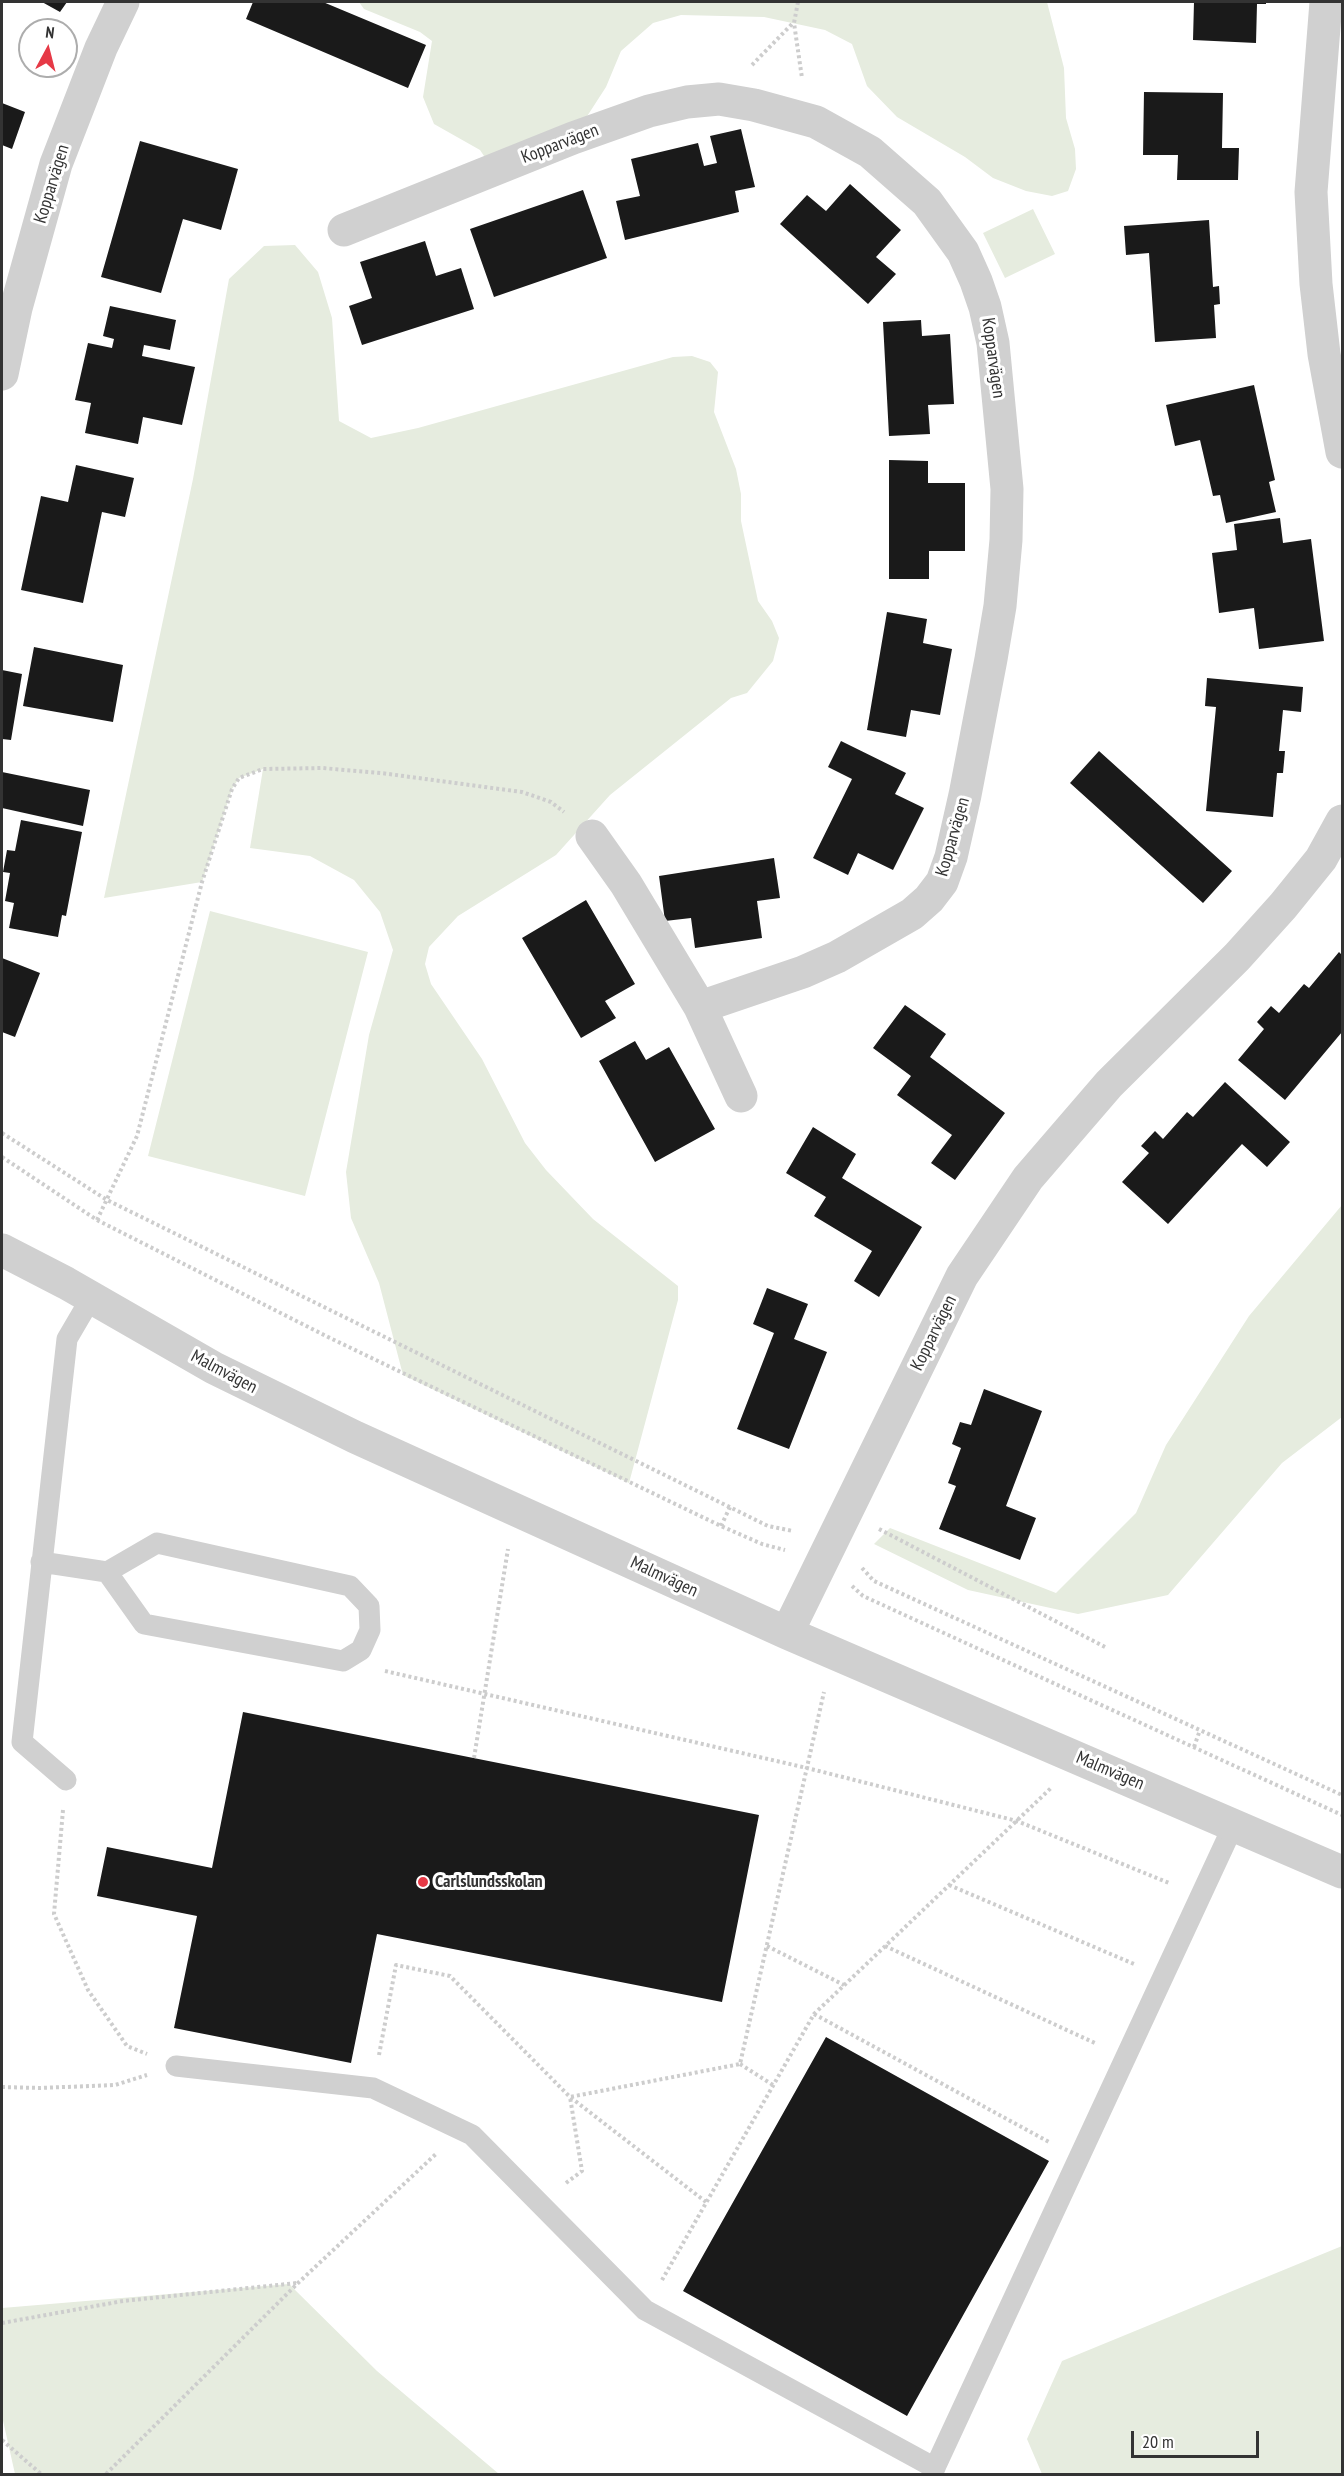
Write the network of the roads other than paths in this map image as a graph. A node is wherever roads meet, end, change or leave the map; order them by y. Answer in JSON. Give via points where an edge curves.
{"nodes":[{"id":1,"x":123,"y":2,"type":"edge"},
{"id":2,"x":1326,"y":2,"type":"edge"},
{"id":3,"x":344,"y":230,"type":"dead end"},
{"id":4,"x":2,"y":374,"type":"edge"},
{"id":5,"x":1342,"y":452,"type":"edge"},
{"id":6,"x":1342,"y":821,"type":"edge"},
{"id":7,"x":592,"y":837,"type":"road end"},
{"id":8,"x":700,"y":1007,"type":"junction"},
{"id":9,"x":741,"y":1096,"type":"dead end"},
{"id":10,"x":2,"y":1250,"type":"edge"},
{"id":11,"x":91,"y":1298,"type":"junction"},
{"id":12,"x":41,"y":1562,"type":"junction"},
{"id":13,"x":107,"y":1572,"type":"junction"},
{"id":14,"x":787,"y":1633,"type":"junction"},
{"id":15,"x":66,"y":1780,"type":"road end"},
{"id":16,"x":1234,"y":1824,"type":"junction"},
{"id":17,"x":1342,"y":1872,"type":"edge"},
{"id":18,"x":176,"y":2066,"type":"road end"},
{"id":19,"x":934,"y":2471,"type":"edge"}],
"edges":[{"from":1,"to":4,"type":"street","name":"Kopparvägen","via":[[56,164]]},
{"from":2,"to":5,"type":"street","via":[[1311,202],[1324,354]]},
{"from":3,"to":8,"type":"street","name":"Kopparvägen","via":[[638,115],[687,102],[719,99],[816,122],[870,152],[927,202],[963,252],[976,281],[993,343],[1004,455],[1006,540],[1000,606],[955,840],[942,882],[912,914],[837,957]]},
{"from":6,"to":14,"type":"street","name":"Kopparvägen","via":[[1321,858],[1283,906],[1109,1084],[1028,1178],[962,1276]]},
{"from":7,"to":8,"type":"street","via":[[626,884]]},
{"from":8,"to":9,"type":"street"},
{"from":10,"to":11,"type":"street","name":"Malmvägen"},
{"from":11,"to":12,"type":"lane","via":[[67,1339]]},
{"from":11,"to":14,"type":"street","name":"Malmvägen","via":[[214,1368],[355,1437]]},
{"from":12,"to":13,"type":"lane"},
{"from":12,"to":15,"type":"lane","via":[[22,1742]]},
{"from":13,"to":13,"type":"lane","via":[[156,1543],[350,1586],[369,1606],[370,1630],[361,1650],[343,1661],[144,1624]]},
{"from":14,"to":16,"type":"street","name":"Malmvägen"},
{"from":16,"to":17,"type":"street","name":"Malmvägen"},
{"from":16,"to":19,"type":"lane"},
{"from":18,"to":19,"type":"lane","via":[[373,2088],[472,2135],[645,2310]]}]}
